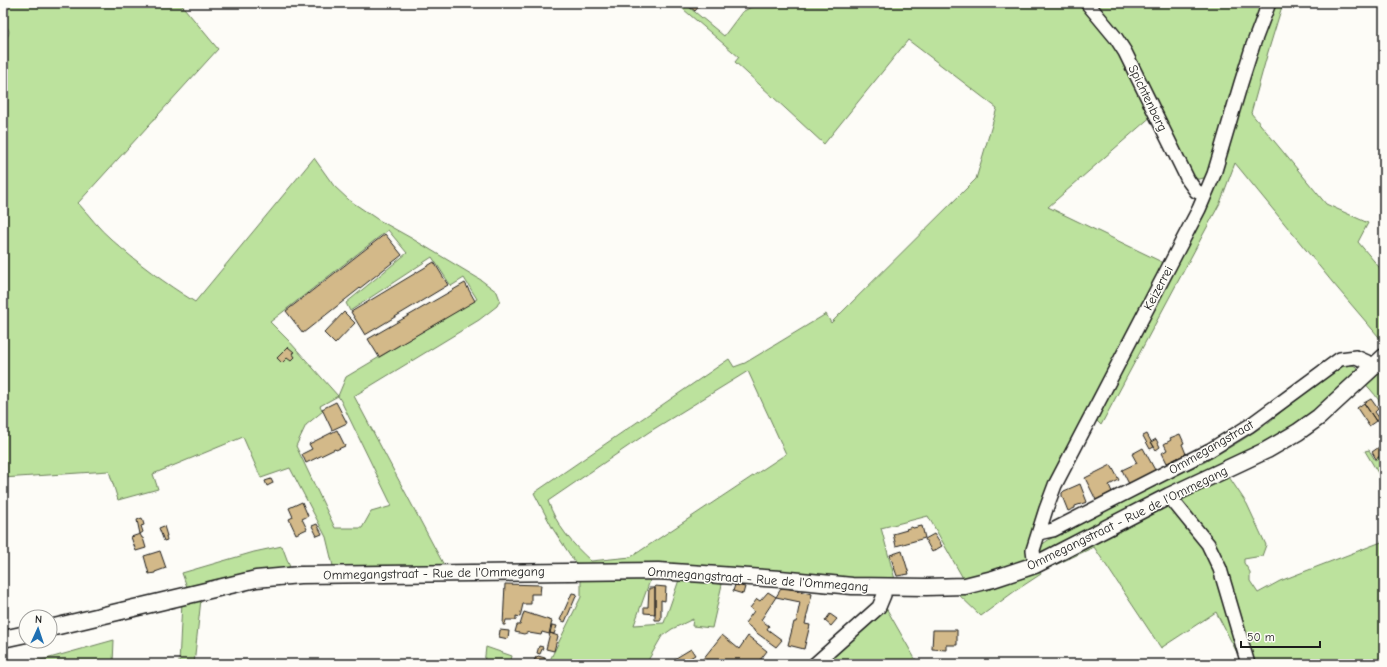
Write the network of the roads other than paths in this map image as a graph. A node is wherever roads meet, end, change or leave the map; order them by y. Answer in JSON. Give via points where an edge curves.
{"nodes":[{"id":1,"x":1087,"y":3,"type":"edge"},
{"id":2,"x":1269,"y":3,"type":"edge"},
{"id":3,"x":1204,"y":195,"type":"junction"},
{"id":4,"x":1379,"y":361,"type":"edge"},
{"id":5,"x":1169,"y":496,"type":"junction"},
{"id":6,"x":1039,"y":533,"type":"junction"},
{"id":7,"x":1035,"y":565,"type":"junction"},
{"id":8,"x":884,"y":587,"type":"junction"},
{"id":9,"x":58,"y":626,"type":"edge"},
{"id":10,"x":18,"y":636,"type":"edge"},
{"id":11,"x":3,"y":639,"type":"edge"},
{"id":12,"x":815,"y":664,"type":"edge"},
{"id":13,"x":1248,"y":664,"type":"edge"}],
"edges":[{"from":1,"to":3,"type":"street","name":"Spichtenberg","via":[[1125,52],[1188,180],[1196,191]]},
{"from":2,"to":3,"type":"street","name":"Keizerrei","via":[[1214,174]]},
{"from":3,"to":6,"type":"street","name":"Keizerrei","via":[[1190,227],[1055,484]]},
{"from":4,"to":5,"type":"main road","name":"Ommegangstraat - Rue de l'Ommegang","via":[[1319,417],[1298,432],[1267,450]]},
{"from":4,"to":6,"type":"street","name":"Ommegangstraat","via":[[1356,357],[1340,359],[1249,426],[1210,450],[1053,530]]},
{"from":5,"to":7,"type":"main road","name":"Ommegangstraat - Rue de l'Ommegang"},
{"from":5,"to":13,"type":"street","via":[[1213,553]]},
{"from":6,"to":7,"type":"street","name":"Keizerrei","via":[[1034,550]]},
{"from":7,"to":8,"type":"main road","name":"Ommegangstraat - Rue de l'Ommegang","via":[[965,586]]},
{"from":8,"to":9,"type":"main road","name":"Ommegangstraat - Rue de l'Ommegang","via":[[658,572],[300,575],[256,579]]},
{"from":8,"to":12,"type":"street","via":[[879,607]]},
{"from":10,"to":11,"type":"main road"}]}
